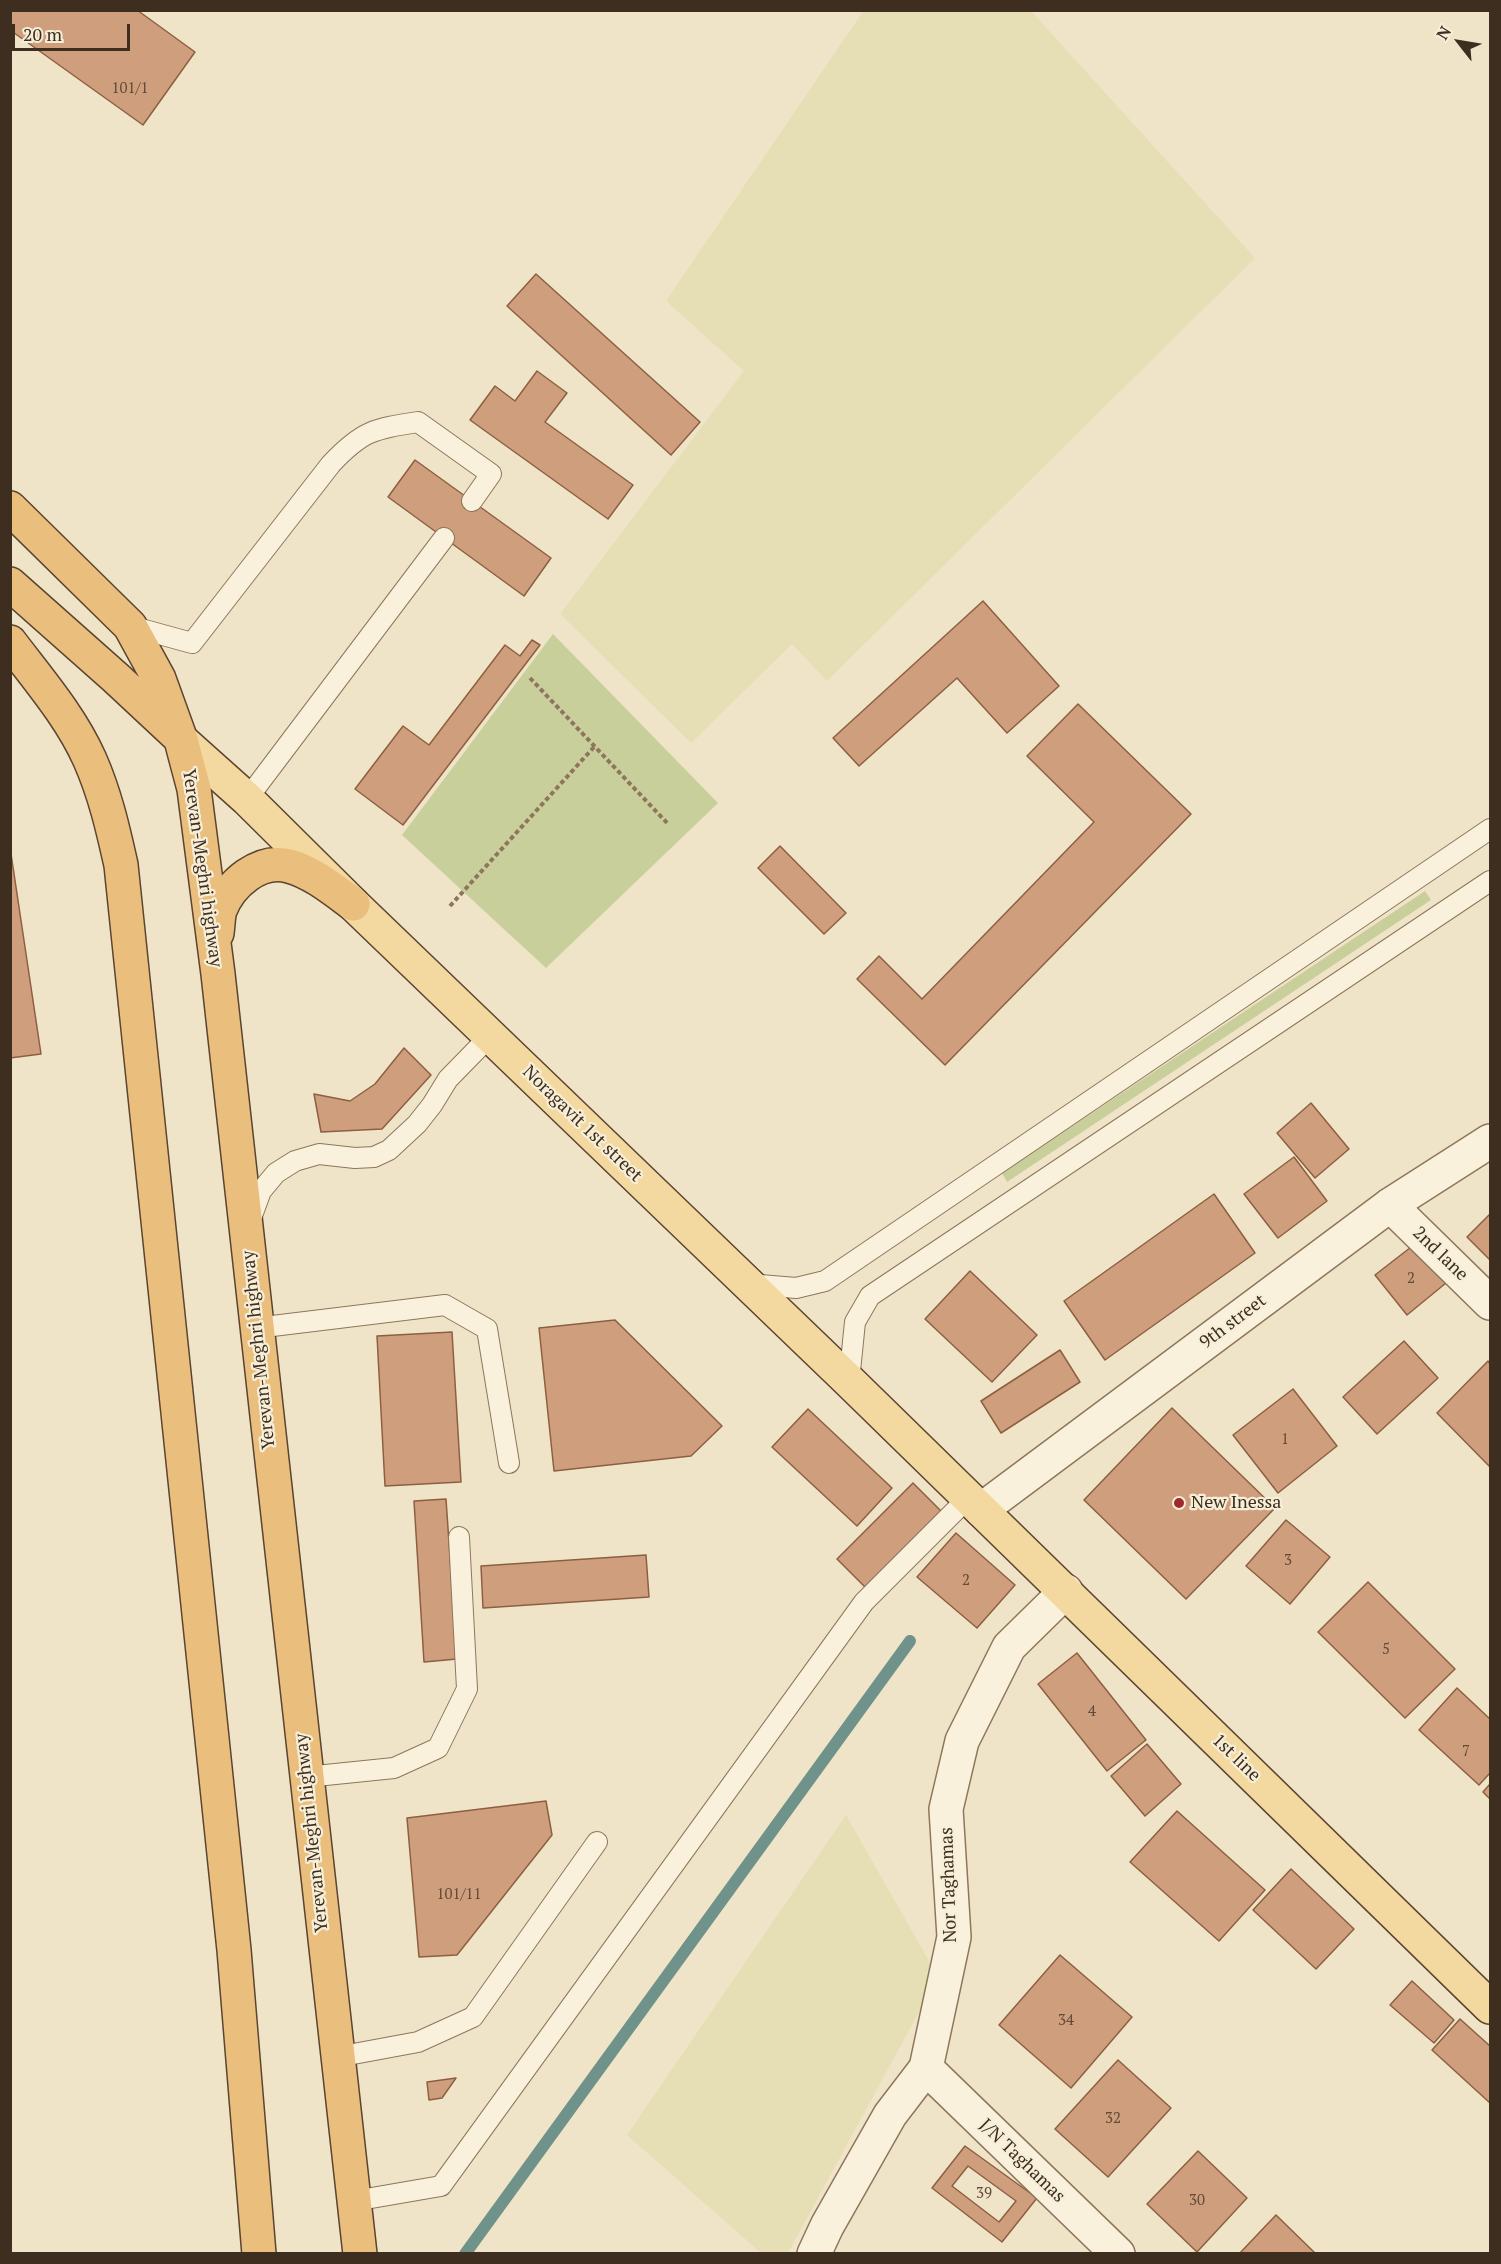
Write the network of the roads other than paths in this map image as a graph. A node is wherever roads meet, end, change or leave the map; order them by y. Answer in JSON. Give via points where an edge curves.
{"nodes":[{"id":1,"x":472,"y":501,"type":"dead end"},
{"id":2,"x":10,"y":508,"type":"edge"},
{"id":3,"x":444,"y":538,"type":"dead end"},
{"id":4,"x":10,"y":584,"type":"edge"},
{"id":5,"x":130,"y":626,"type":"junction"},
{"id":6,"x":10,"y":642,"type":"edge"},
{"id":7,"x":181,"y":740,"type":"junction"},
{"id":8,"x":247,"y":799,"type":"junction"},
{"id":9,"x":1491,"y":829,"type":"edge"},
{"id":10,"x":1491,"y":881,"type":"edge"},
{"id":11,"x":353,"y":904,"type":"junction"},
{"id":12,"x":218,"y":974,"type":"junction"},
{"id":13,"x":490,"y":1036,"type":"junction"},
{"id":14,"x":1491,"y":1141,"type":"edge"},
{"id":15,"x":1390,"y":1205,"type":"junction"},
{"id":16,"x":245,"y":1234,"type":"junction"},
{"id":17,"x":748,"y":1284,"type":"junction"},
{"id":18,"x":1491,"y":1303,"type":"edge"},
{"id":19,"x":256,"y":1328,"type":"junction"},
{"id":20,"x":849,"y":1381,"type":"junction"},
{"id":21,"x":509,"y":1463,"type":"dead end"},
{"id":22,"x":975,"y":1504,"type":"junction"},
{"id":23,"x":459,"y":1537,"type":"dead end"},
{"id":24,"x":1066,"y":1591,"type":"junction"},
{"id":25,"x":306,"y":1777,"type":"junction"},
{"id":26,"x":597,"y":1842,"type":"dead end"},
{"id":27,"x":1491,"y":2007,"type":"edge"},
{"id":28,"x":338,"y":2056,"type":"junction"},
{"id":29,"x":926,"y":2067,"type":"junction"},
{"id":30,"x":354,"y":2201,"type":"junction"},
{"id":31,"x":259,"y":2253,"type":"edge"},
{"id":32,"x":360,"y":2253,"type":"edge"},
{"id":33,"x":814,"y":2253,"type":"edge"},
{"id":34,"x":1118,"y":2253,"type":"edge"}],
"edges":[{"from":1,"to":5,"type":"lane","via":[[491,474],[418,422],[371,431],[331,464],[192,643]]},
{"from":2,"to":5,"type":"highway","name":"Yerevan-Meghri highway"},
{"from":3,"to":8,"type":"lane"},
{"from":4,"to":7,"type":"highway"},
{"from":5,"to":7,"type":"highway","name":"Yerevan-Meghri highway","via":[[159,679]]},
{"from":6,"to":31,"type":"highway","via":[[65,716],[90,759],[108,808],[121,866],[234,1950]]},
{"from":7,"to":8,"type":"main road","name":"Noragavit 1st street"},
{"from":7,"to":12,"type":"highway","name":"Yerevan-Meghri highway","via":[[194,789]]},
{"from":8,"to":11,"type":"main road","name":"Noragavit 1st street"},
{"from":9,"to":17,"type":"lane","via":[[825,1281],[796,1288]]},
{"from":10,"to":20,"type":"lane","via":[[870,1296],[855,1322]]},
{"from":11,"to":12,"type":"highway","via":[[322,882],[289,866],[262,868],[246,875],[234,886],[220,911]]},
{"from":11,"to":13,"type":"main road","name":"Noragavit 1st street"},
{"from":12,"to":16,"type":"highway","name":"Yerevan-Meghri highway"},
{"from":13,"to":16,"type":"lane","via":[[448,1079],[417,1124],[389,1150],[374,1157],[319,1154],[295,1161],[276,1173],[261,1191]]},
{"from":13,"to":17,"type":"main road","name":"Noragavit 1st street"},
{"from":14,"to":15,"type":"street","name":"9th street"},
{"from":15,"to":18,"type":"street","name":"2nd lane"},
{"from":15,"to":22,"type":"street","name":"9th street"},
{"from":16,"to":19,"type":"highway","name":"Yerevan-Meghri highway"},
{"from":17,"to":20,"type":"main road","name":"Noragavit 1st street"},
{"from":19,"to":21,"type":"lane","via":[[445,1305],[487,1329]]},
{"from":19,"to":25,"type":"highway","name":"Yerevan-Meghri highway"},
{"from":20,"to":22,"type":"main road","name":"Noragavit 1st street"},
{"from":22,"to":24,"type":"main road","name":"1st line"},
{"from":22,"to":30,"type":"lane","via":[[864,1602],[441,2186]]},
{"from":23,"to":25,"type":"lane","via":[[466,1689],[438,1748],[394,1768]]},
{"from":24,"to":27,"type":"main road","name":"1st line"},
{"from":24,"to":29,"type":"street","name":"Nor Taghamas","via":[[1009,1647],[962,1741],[946,1809],[954,1937]]},
{"from":25,"to":28,"type":"highway","name":"Yerevan-Meghri highway"},
{"from":26,"to":28,"type":"lane","via":[[473,2017],[418,2042]]},
{"from":28,"to":30,"type":"highway","name":"Yerevan-Meghri highway"},
{"from":29,"to":33,"type":"street","name":"Nor Taghamas","via":[[890,2115]]},
{"from":29,"to":34,"type":"street","name":"J/N Taghamas"},
{"from":30,"to":32,"type":"highway","name":"Yerevan-Meghri highway"}]}
